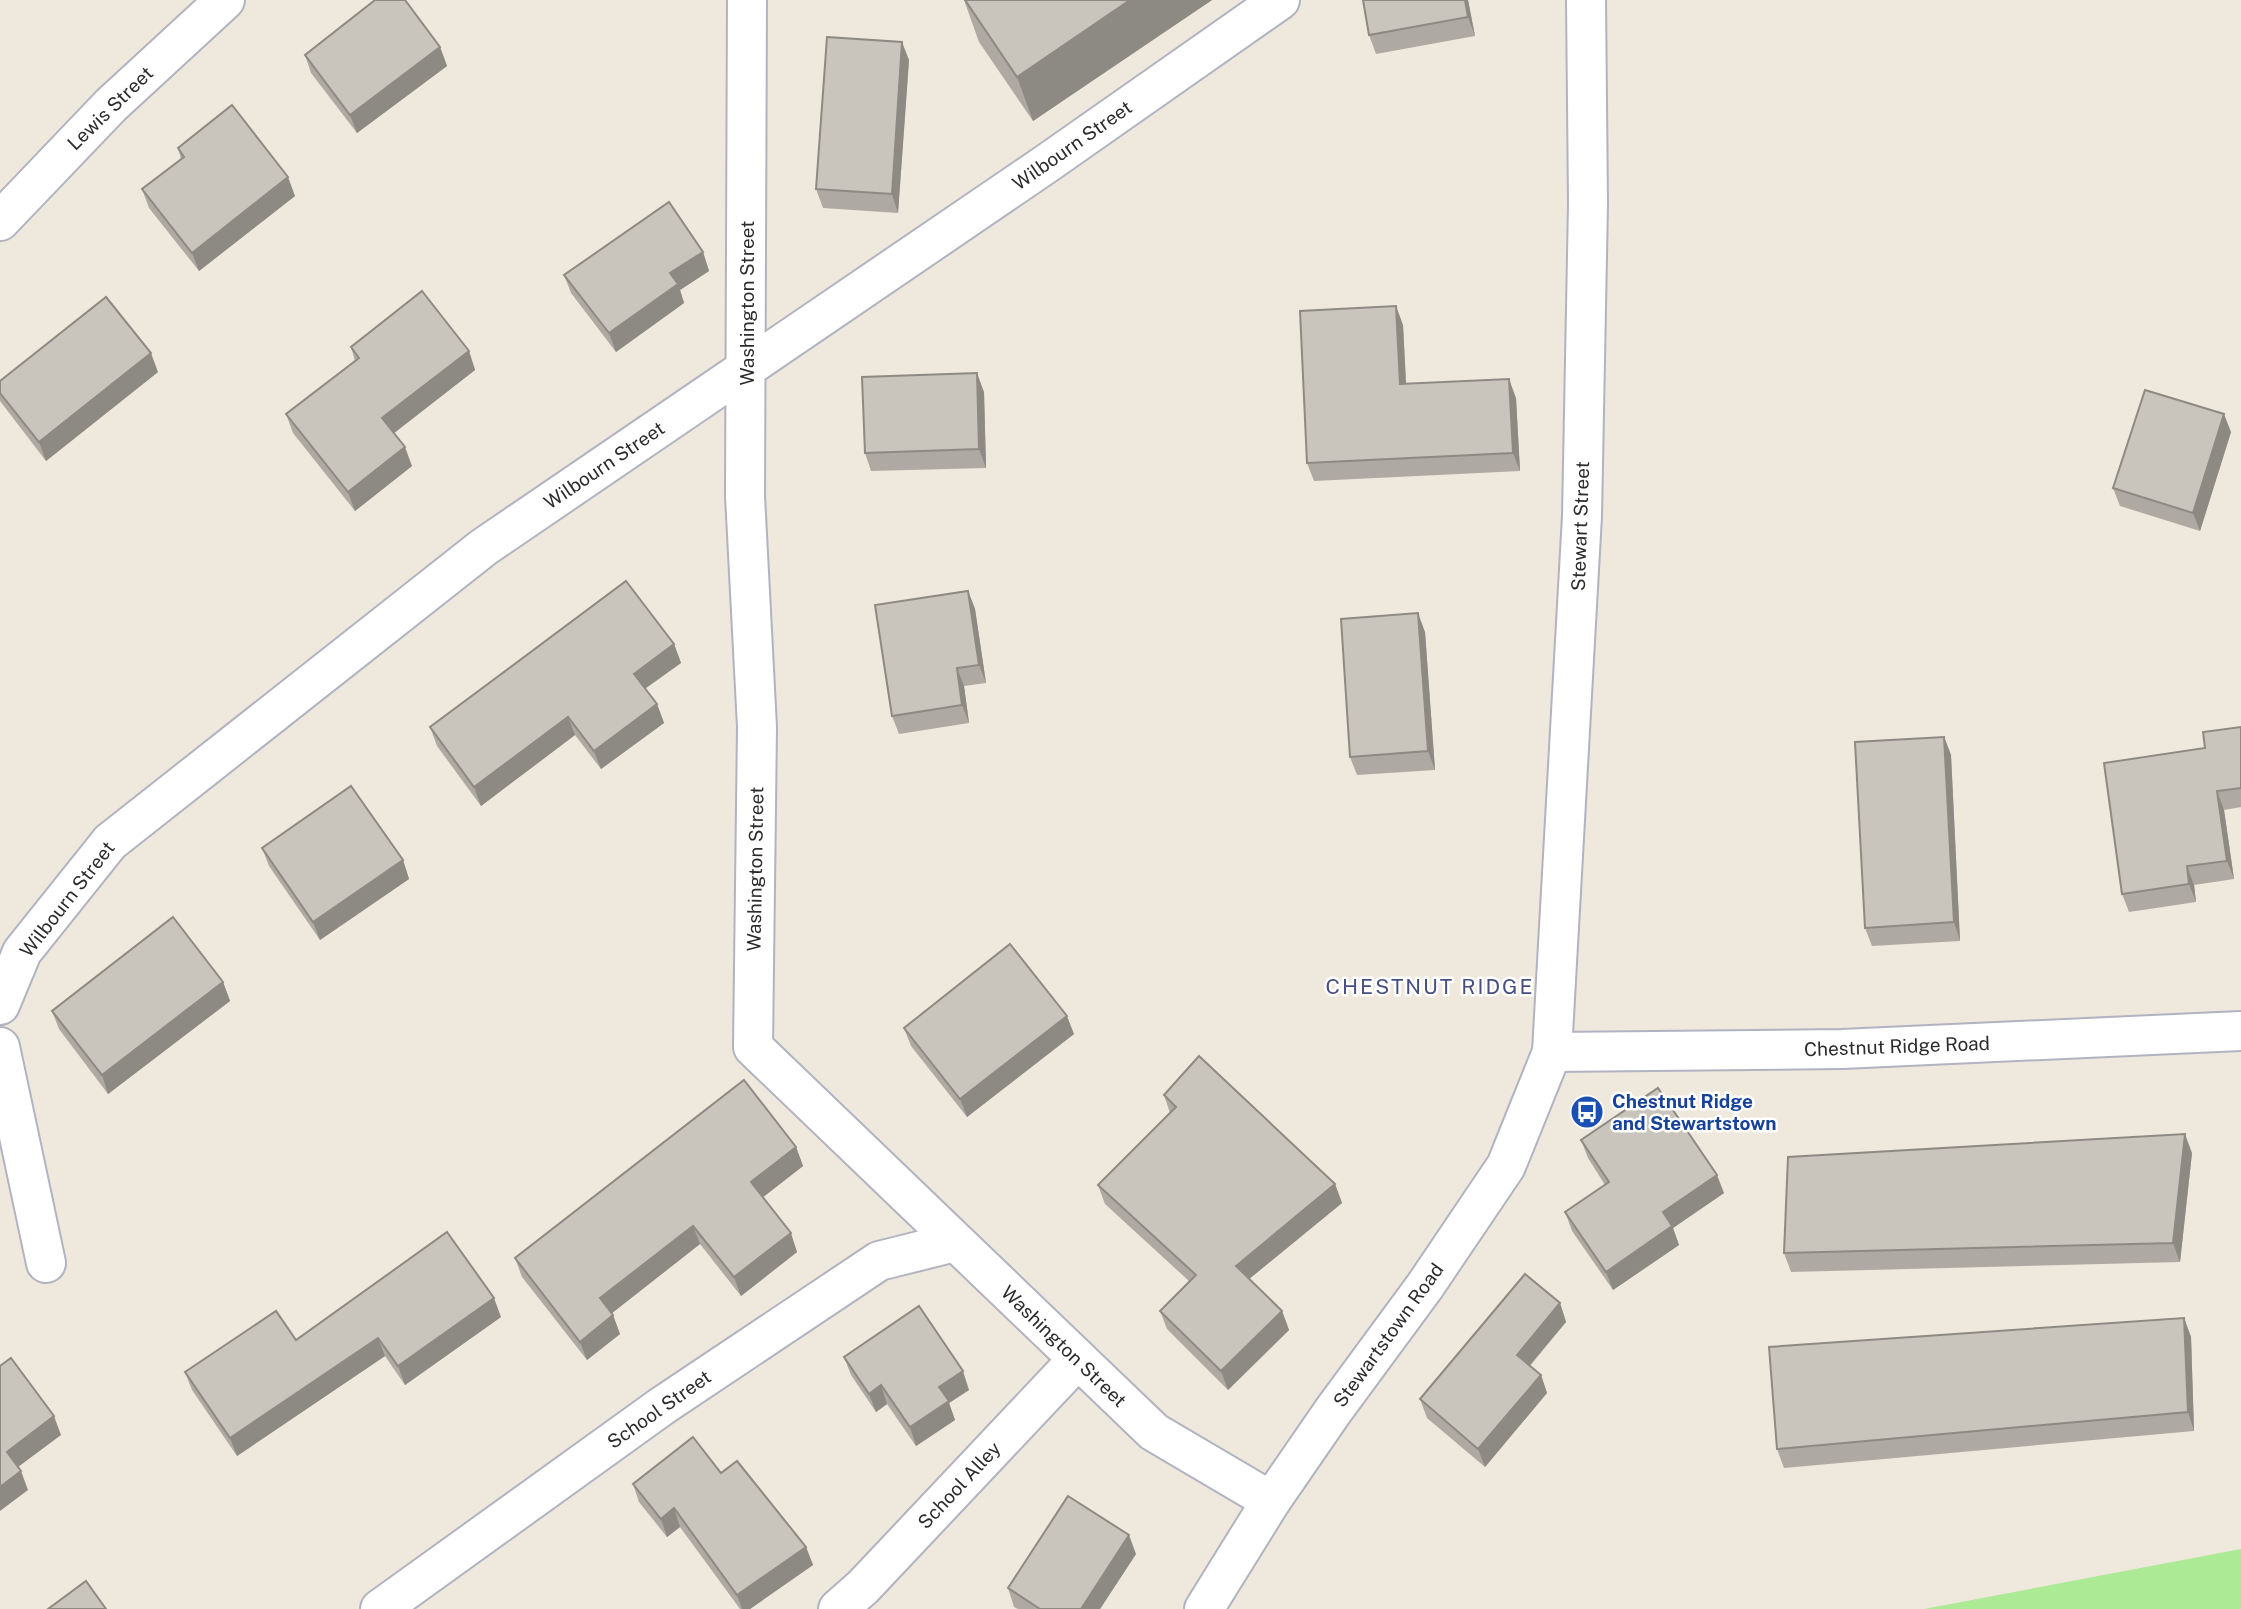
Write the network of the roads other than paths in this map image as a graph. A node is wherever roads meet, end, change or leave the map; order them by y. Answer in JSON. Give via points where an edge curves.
{"nodes":[{"id":1,"x":225,"y":0,"type":"edge"},
{"id":2,"x":747,"y":0,"type":"edge"},
{"id":3,"x":1280,"y":0,"type":"edge"},
{"id":4,"x":1586,"y":0,"type":"edge"},
{"id":5,"x":0,"y":220,"type":"edge"},
{"id":6,"x":746,"y":369,"type":"junction"},
{"id":7,"x":0,"y":1005,"type":"edge"},
{"id":8,"x":2241,"y":1031,"type":"edge"},
{"id":9,"x":0,"y":1047,"type":"edge"},
{"id":10,"x":1552,"y":1052,"type":"junction"},
{"id":11,"x":955,"y":1242,"type":"junction"},
{"id":12,"x":46,"y":1263,"type":"dead end"},
{"id":13,"x":1078,"y":1359,"type":"junction"},
{"id":14,"x":1271,"y":1501,"type":"junction"},
{"id":15,"x":380,"y":1609,"type":"edge"},
{"id":16,"x":838,"y":1609,"type":"edge"},
{"id":17,"x":1204,"y":1609,"type":"edge"}],
"edges":[{"from":1,"to":5,"type":"street","name":"Lewis Street","via":[[111,105]]},
{"from":2,"to":6,"type":"street","name":"Washington Street"},
{"from":3,"to":6,"type":"street","name":"Wilbourn Street"},
{"from":4,"to":10,"type":"street","name":"Stewart Street","via":[[1588,204],[1582,516]]},
{"from":6,"to":7,"type":"street","name":"Wilbourn Street","via":[[484,547],[110,842],[22,953]]},
{"from":6,"to":11,"type":"street","name":"Washington Street","via":[[745,496],[757,727],[753,1047]]},
{"from":8,"to":10,"type":"street","name":"Chestnut Ridge Road","via":[[1842,1049]]},
{"from":9,"to":12,"type":"street"},
{"from":10,"to":14,"type":"street","name":"Stewartstown Road","via":[[1506,1166]]},
{"from":11,"to":13,"type":"street","name":"Washington Street"},
{"from":11,"to":15,"type":"street","name":"School Street","via":[[878,1261],[662,1406]]},
{"from":13,"to":14,"type":"street","name":"Washington Street","via":[[1154,1432]]},
{"from":13,"to":16,"type":"street","name":"School Alley"},
{"from":14,"to":17,"type":"street","name":"Stewartstown Road"}]}
